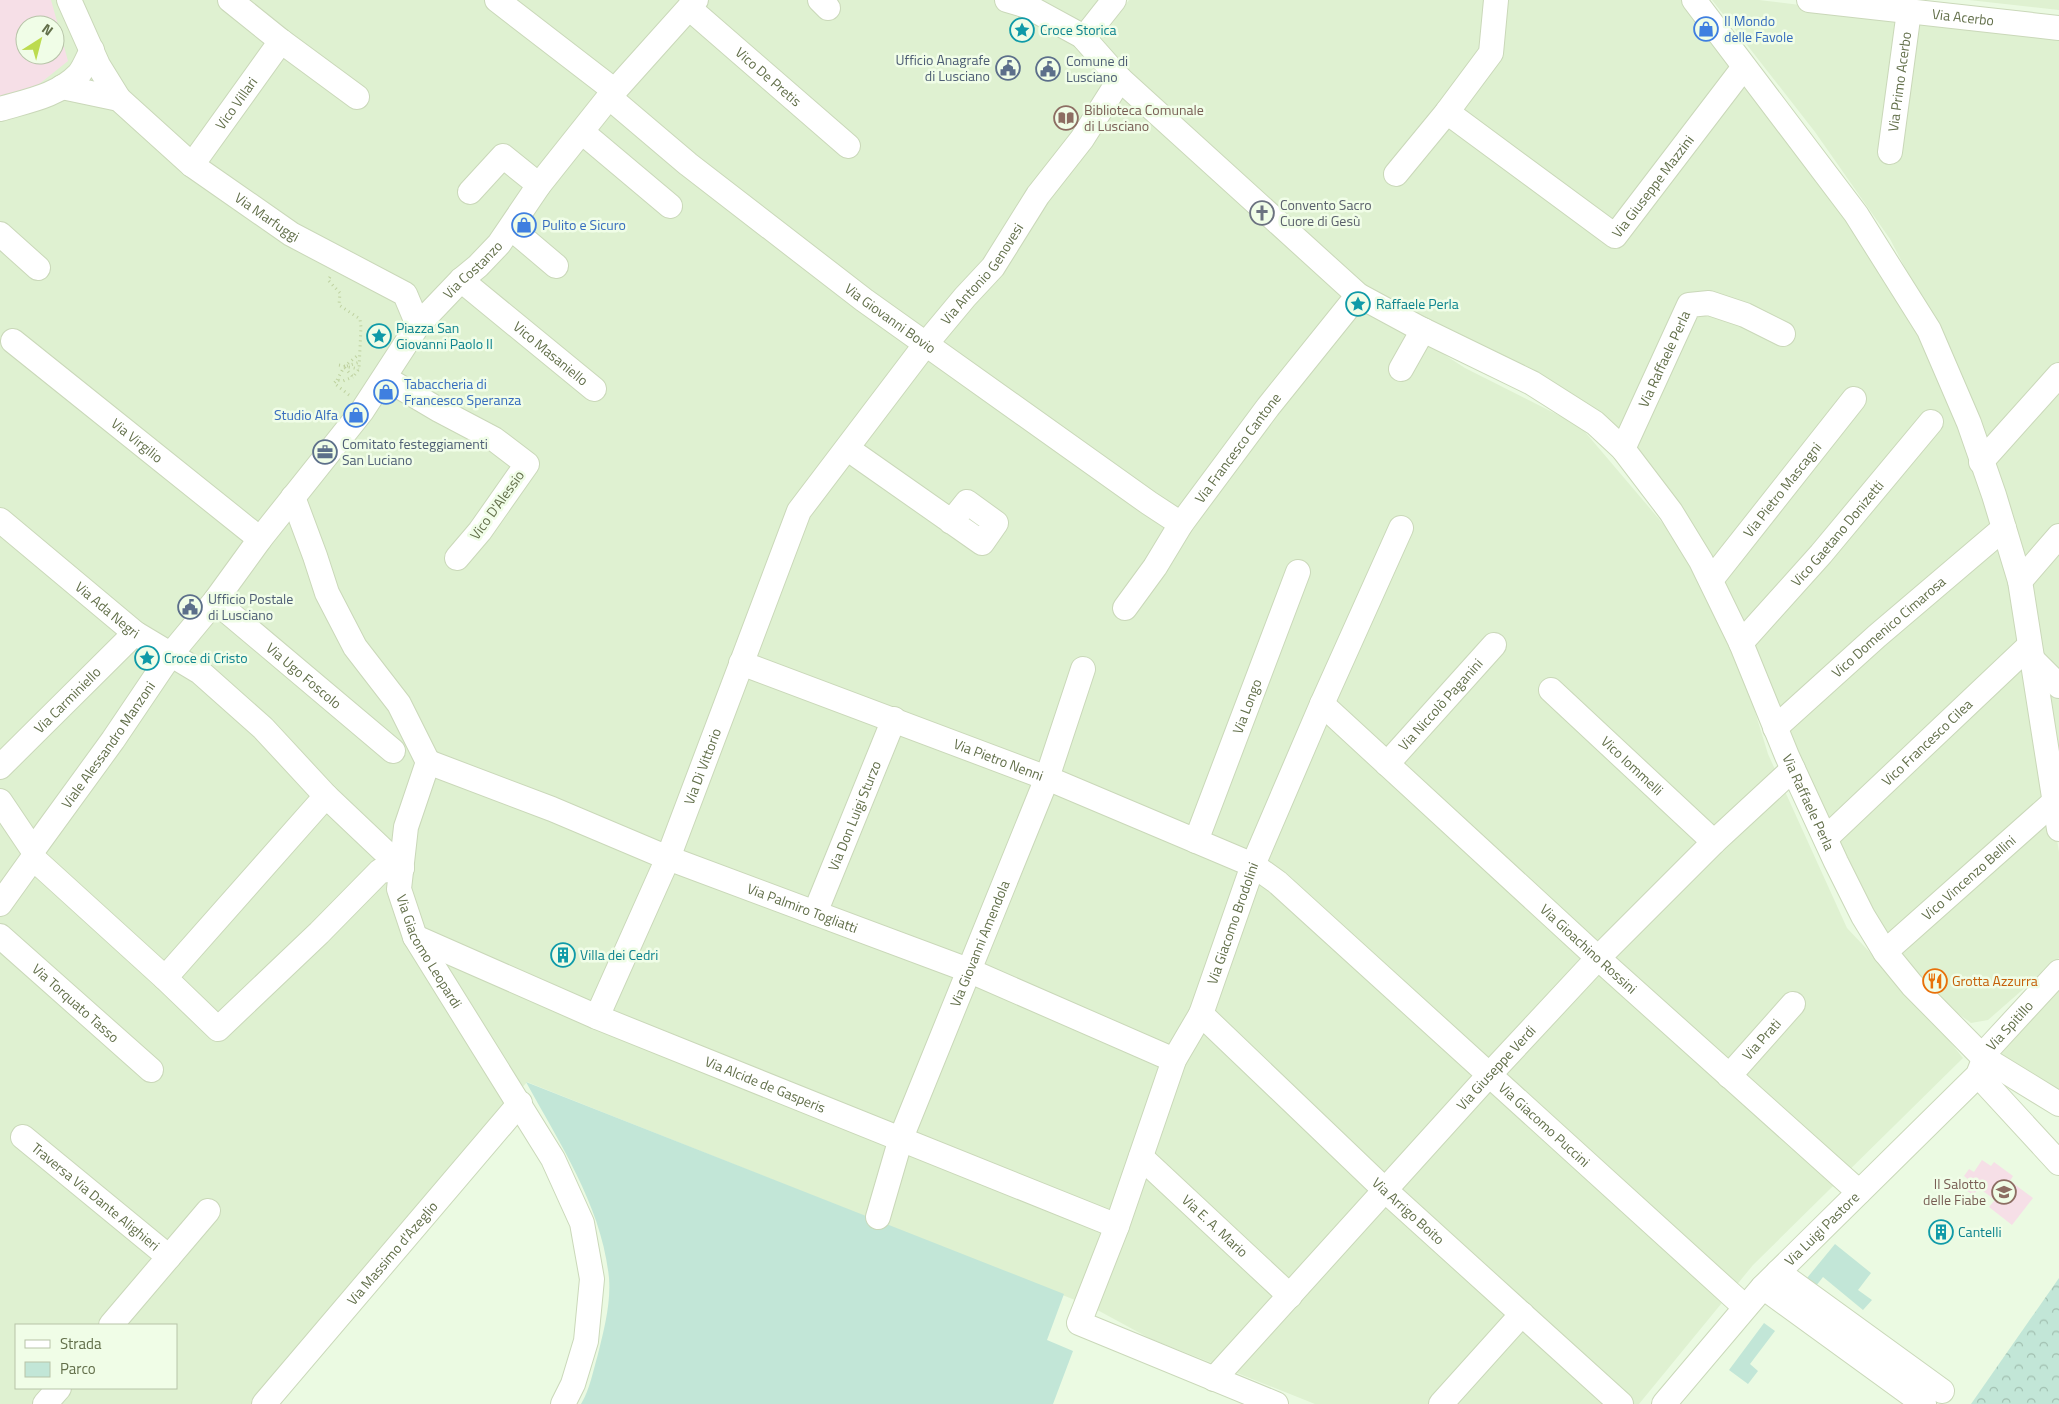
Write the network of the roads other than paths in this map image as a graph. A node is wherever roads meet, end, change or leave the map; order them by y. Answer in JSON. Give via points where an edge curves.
{"nodes":[{"id":1,"x":70,"y":0,"type":"edge"},
{"id":2,"x":230,"y":0,"type":"edge"},
{"id":3,"x":497,"y":0,"type":"edge"},
{"id":4,"x":1007,"y":0,"type":"edge"},
{"id":5,"x":1114,"y":0,"type":"edge"},
{"id":6,"x":1496,"y":0,"type":"edge"},
{"id":7,"x":1694,"y":0,"type":"edge"},
{"id":8,"x":1808,"y":0,"type":"edge"},
{"id":9,"x":692,"y":4,"type":"edge"},
{"id":10,"x":1909,"y":11,"type":"junction"},
{"id":11,"x":2059,"y":28,"type":"edge"},
{"id":12,"x":1084,"y":38,"type":"junction"},
{"id":13,"x":281,"y":40,"type":"junction"},
{"id":14,"x":92,"y":50,"type":"junction"},
{"id":15,"x":1744,"y":68,"type":"junction"},
{"id":16,"x":1120,"y":79,"type":"junction"},
{"id":17,"x":62,"y":87,"type":"junction"},
{"id":18,"x":612,"y":94,"type":"junction"},
{"id":19,"x":357,"y":97,"type":"dead end"},
{"id":20,"x":119,"y":99,"type":"junction"},
{"id":21,"x":0,"y":109,"type":"edge"},
{"id":22,"x":1448,"y":112,"type":"junction"},
{"id":23,"x":582,"y":132,"type":"junction"},
{"id":24,"x":848,"y":146,"type":"dead end"},
{"id":25,"x":1890,"y":152,"type":"dead end"},
{"id":26,"x":192,"y":166,"type":"junction"},
{"id":27,"x":1396,"y":174,"type":"dead end"},
{"id":28,"x":539,"y":185,"type":"junction"},
{"id":29,"x":470,"y":192,"type":"dead end"},
{"id":30,"x":670,"y":206,"type":"dead end"},
{"id":31,"x":511,"y":228,"type":"junction"},
{"id":32,"x":0,"y":234,"type":"edge"},
{"id":33,"x":556,"y":266,"type":"dead end"},
{"id":34,"x":38,"y":268,"type":"dead end"},
{"id":35,"x":462,"y":280,"type":"junction"},
{"id":36,"x":1358,"y":294,"type":"junction"},
{"id":37,"x":418,"y":325,"type":"junction"},
{"id":38,"x":1423,"y":330,"type":"junction"},
{"id":39,"x":1783,"y":334,"type":"dead end"},
{"id":40,"x":13,"y":341,"type":"dead end"},
{"id":41,"x":925,"y":345,"type":"junction"},
{"id":42,"x":1401,"y":369,"type":"dead end"},
{"id":43,"x":2059,"y":375,"type":"edge"},
{"id":44,"x":385,"y":378,"type":"junction"},
{"id":45,"x":594,"y":389,"type":"dead end"},
{"id":46,"x":1854,"y":399,"type":"dead end"},
{"id":47,"x":1931,"y":422,"type":"dead end"},
{"id":48,"x":848,"y":449,"type":"junction"},
{"id":49,"x":1623,"y":449,"type":"junction"},
{"id":50,"x":1981,"y":462,"type":"junction"},
{"id":51,"x":293,"y":497,"type":"junction"},
{"id":52,"x":799,"y":512,"type":"joint"},
{"id":53,"x":0,"y":520,"type":"edge"},
{"id":54,"x":951,"y":522,"type":"dead end"},
{"id":55,"x":1182,"y":524,"type":"junction"},
{"id":56,"x":1401,"y":528,"type":"dead end"},
{"id":57,"x":2004,"y":528,"type":"junction"},
{"id":58,"x":2059,"y":536,"type":"edge"},
{"id":59,"x":260,"y":539,"type":"junction"},
{"id":60,"x":457,"y":558,"type":"dead end"},
{"id":61,"x":1298,"y":572,"type":"dead end"},
{"id":62,"x":1710,"y":580,"type":"junction"},
{"id":63,"x":2020,"y":581,"type":"junction"},
{"id":64,"x":215,"y":601,"type":"junction"},
{"id":65,"x":1125,"y":608,"type":"dead end"},
{"id":66,"x":135,"y":633,"type":"junction"},
{"id":67,"x":1741,"y":642,"type":"junction"},
{"id":68,"x":1494,"y":644,"type":"dead end"},
{"id":69,"x":2030,"y":652,"type":"junction"},
{"id":70,"x":171,"y":654,"type":"junction"},
{"id":71,"x":741,"y":663,"type":"junction"},
{"id":72,"x":1084,"y":669,"type":"dead end"},
{"id":73,"x":2059,"y":686,"type":"edge"},
{"id":74,"x":1551,"y":690,"type":"dead end"},
{"id":75,"x":1322,"y":704,"type":"junction"},
{"id":76,"x":894,"y":719,"type":"junction"},
{"id":77,"x":1775,"y":728,"type":"junction"},
{"id":78,"x":393,"y":751,"type":"dead end"},
{"id":79,"x":428,"y":762,"type":"junction"},
{"id":80,"x":1387,"y":764,"type":"junction"},
{"id":81,"x":0,"y":767,"type":"edge"},
{"id":82,"x":1793,"y":769,"type":"junction"},
{"id":83,"x":1047,"y":778,"type":"junction"},
{"id":84,"x":326,"y":796,"type":"junction"},
{"id":85,"x":0,"y":801,"type":"edge"},
{"id":86,"x":2054,"y":802,"type":"junction"},
{"id":87,"x":2059,"y":829,"type":"edge"},
{"id":88,"x":1826,"y":838,"type":"junction"},
{"id":89,"x":1196,"y":841,"type":"junction"},
{"id":90,"x":1714,"y":842,"type":"junction"},
{"id":91,"x":33,"y":854,"type":"junction"},
{"id":92,"x":668,"y":858,"type":"junction"},
{"id":93,"x":1253,"y":865,"type":"junction"},
{"id":94,"x":402,"y":868,"type":"junction"},
{"id":95,"x":0,"y":904,"type":"edge"},
{"id":96,"x":815,"y":913,"type":"junction"},
{"id":97,"x":0,"y":936,"type":"edge"},
{"id":98,"x":415,"y":937,"type":"junction"},
{"id":99,"x":1885,"y":952,"type":"junction"},
{"id":100,"x":1598,"y":958,"type":"junction"},
{"id":101,"x":968,"y":970,"type":"junction"},
{"id":102,"x":2059,"y":972,"type":"edge"},
{"id":103,"x":165,"y":978,"type":"junction"},
{"id":104,"x":1793,"y":1004,"type":"dead end"},
{"id":105,"x":1201,"y":1014,"type":"junction"},
{"id":106,"x":597,"y":1017,"type":"junction"},
{"id":107,"x":1174,"y":1060,"type":"junction"},
{"id":108,"x":1981,"y":1067,"type":"junction"},
{"id":109,"x":151,"y":1070,"type":"dead end"},
{"id":110,"x":1490,"y":1074,"type":"junction"},
{"id":111,"x":1729,"y":1076,"type":"junction"},
{"id":112,"x":520,"y":1104,"type":"junction"},
{"id":113,"x":2059,"y":1104,"type":"edge"},
{"id":114,"x":23,"y":1137,"type":"dead end"},
{"id":115,"x":901,"y":1138,"type":"junction"},
{"id":116,"x":1141,"y":1157,"type":"junction"},
{"id":117,"x":2059,"y":1162,"type":"edge"},
{"id":118,"x":1386,"y":1191,"type":"junction"},
{"id":119,"x":1859,"y":1192,"type":"junction"},
{"id":120,"x":208,"y":1211,"type":"dead end"},
{"id":121,"x":878,"y":1217,"type":"dead end"},
{"id":122,"x":1117,"y":1226,"type":"junction"},
{"id":123,"x":169,"y":1257,"type":"junction"},
{"id":124,"x":1771,"y":1279,"type":"junction"},
{"id":125,"x":1290,"y":1296,"type":"junction"},
{"id":126,"x":1745,"y":1307,"type":"junction"},
{"id":127,"x":1522,"y":1314,"type":"junction"},
{"id":128,"x":112,"y":1324,"type":"edge"},
{"id":129,"x":1214,"y":1380,"type":"junction"},
{"id":130,"x":58,"y":1389,"type":"edge"},
{"id":131,"x":1933,"y":1398,"type":"edge"},
{"id":132,"x":45,"y":1404,"type":"edge"},
{"id":133,"x":264,"y":1404,"type":"edge"},
{"id":134,"x":563,"y":1404,"type":"edge"},
{"id":135,"x":1276,"y":1404,"type":"edge"},
{"id":136,"x":1441,"y":1404,"type":"edge"},
{"id":137,"x":1621,"y":1404,"type":"edge"},
{"id":138,"x":1664,"y":1404,"type":"edge"}],
"edges":[{"from":1,"to":14,"type":"street","name":"Via Marfuggi"},
{"from":2,"to":13,"type":"street"},
{"from":3,"to":18,"type":"street","name":"Via Giovanni Bovio"},
{"from":4,"to":12,"type":"street","via":[[1026,6]]},
{"from":5,"to":12,"type":"street"},
{"from":6,"to":22,"type":"street","via":[[1491,53]]},
{"from":7,"to":15,"type":"street"},
{"from":8,"to":10,"type":"street","name":"Via Acerbo"},
{"from":9,"to":18,"type":"street","name":"Via Costanzo"},
{"from":9,"to":24,"type":"street","name":"Vico De Pretis"},
{"from":10,"to":11,"type":"street","name":"Via Acerbo"},
{"from":10,"to":25,"type":"street","name":"Via Primo Acerbo"},
{"from":12,"to":16,"type":"street","name":"Via Raffaele Perla"},
{"from":13,"to":19,"type":"street"},
{"from":13,"to":26,"type":"street","name":"Vico Villari"},
{"from":14,"to":17,"type":"street","via":[[79,74]]},
{"from":14,"to":20,"type":"street","name":"Via Marfuggi"},
{"from":15,"to":22,"type":"street","name":"Via Giuseppe Mazzini","via":[[1614,236]]},
{"from":15,"to":50,"type":"street","via":[[1856,214],[1929,330],[1969,423]]},
{"from":16,"to":36,"type":"street","name":"Via Raffaele Perla"},
{"from":16,"to":41,"type":"street","name":"Via Antonio Genovesi","via":[[1082,139],[1038,195],[993,267]]},
{"from":17,"to":20,"type":"street"},
{"from":17,"to":21,"type":"street","via":[[46,96]]},
{"from":18,"to":23,"type":"street","name":"Via Costanzo"},
{"from":18,"to":41,"type":"street","name":"Via Giovanni Bovio","via":[[688,164]]},
{"from":20,"to":26,"type":"street","name":"Via Marfuggi"},
{"from":22,"to":27,"type":"street"},
{"from":23,"to":28,"type":"street","name":"Via Costanzo"},
{"from":23,"to":30,"type":"street"},
{"from":26,"to":37,"type":"street","name":"Via Marfuggi","via":[[291,234],[405,294]]},
{"from":28,"to":29,"type":"street","via":[[503,156]]},
{"from":28,"to":31,"type":"street","name":"Via Costanzo"},
{"from":31,"to":33,"type":"street"},
{"from":31,"to":35,"type":"street","name":"Via Costanzo"},
{"from":32,"to":34,"type":"street"},
{"from":35,"to":37,"type":"street","name":"Via Costanzo"},
{"from":35,"to":45,"type":"street","name":"Vico Masaniello"},
{"from":36,"to":38,"type":"street","name":"Via Raffaele Perla"},
{"from":36,"to":55,"type":"street","name":"Via Francesco Cantone","via":[[1268,407]]},
{"from":37,"to":44,"type":"street","name":"Via Costanzo"},
{"from":38,"to":42,"type":"street"},
{"from":38,"to":49,"type":"street","name":"Via Raffaele Perla","via":[[1532,383],[1595,423]]},
{"from":39,"to":49,"type":"street","name":"Via Raffaele Perla","via":[[1709,303],[1689,305]]},
{"from":40,"to":59,"type":"street","name":"Via Virgilio"},
{"from":41,"to":48,"type":"street","name":"Via Antonio Genovesi"},
{"from":41,"to":55,"type":"street","name":"Via Giovanni Bovio"},
{"from":43,"to":50,"type":"street"},
{"from":44,"to":51,"type":"street","name":"Via Costanzo","via":[[362,412]]},
{"from":44,"to":60,"type":"street","name":"Vico D'Alessio","via":[[494,438],[527,464]]},
{"from":46,"to":62,"type":"street","name":"Via Pietro Mascagni"},
{"from":47,"to":67,"type":"street","name":"Vico Gaetano Donizetti","via":[[1821,554]]},
{"from":48,"to":52,"type":"street","name":"Via Antonio Genovesi"},
{"from":48,"to":54,"type":"street"},
{"from":49,"to":62,"type":"street","name":"Via Raffaele Perla","via":[[1671,512]]},
{"from":50,"to":57,"type":"street"},
{"from":51,"to":59,"type":"street","name":"Viale Alessandro Manzoni"},
{"from":51,"to":79,"type":"street","via":[[327,594],[355,647],[399,704]]},
{"from":52,"to":71,"type":"street","name":"Via Di Vittorio"},
{"from":53,"to":66,"type":"street","name":"Via Ada Negri"},
{"from":55,"to":65,"type":"street","name":"Via Francesco Cantone"},
{"from":56,"to":75,"type":"street","name":"Via Giacomo Brodolini"},
{"from":57,"to":63,"type":"street"},
{"from":57,"to":77,"type":"street","name":"Vico Domenico Cimarosa"},
{"from":58,"to":63,"type":"street"},
{"from":59,"to":64,"type":"street","name":"Viale Alessandro Manzoni"},
{"from":61,"to":89,"type":"street","name":"Via Longo"},
{"from":62,"to":67,"type":"street","name":"Via Raffaele Perla"},
{"from":63,"to":69,"type":"street"},
{"from":64,"to":70,"type":"street","name":"Viale Alessandro Manzoni"},
{"from":64,"to":78,"type":"street","name":"Via Ugo Foscolo"},
{"from":66,"to":70,"type":"street","name":"Via Ada Negri"},
{"from":66,"to":81,"type":"street","name":"Via Carminiello"},
{"from":67,"to":77,"type":"street","name":"Via Raffaele Perla"},
{"from":68,"to":80,"type":"street","name":"Via Niccolò Paganini"},
{"from":69,"to":73,"type":"street"},
{"from":69,"to":86,"type":"street"},
{"from":69,"to":88,"type":"street","name":"Vico Francesco Cilea"},
{"from":70,"to":84,"type":"street","name":"Via Ada Negri","via":[[200,672],[263,728]]},
{"from":70,"to":91,"type":"street","name":"Viale Alessandro Manzoni"},
{"from":71,"to":76,"type":"street","name":"Via Pietro Nenni"},
{"from":71,"to":92,"type":"street","name":"Via Di Vittorio"},
{"from":72,"to":83,"type":"street","name":"Via Giovanni Amendola"},
{"from":74,"to":90,"type":"street","name":"Vico Iommelli"},
{"from":75,"to":80,"type":"street","name":"Via Gioachino Rossini"},
{"from":75,"to":93,"type":"street","name":"Via Giacomo Brodolini"},
{"from":76,"to":83,"type":"street","name":"Via Pietro Nenni"},
{"from":76,"to":96,"type":"street","name":"Via Don Luigi Sturzo"},
{"from":77,"to":82,"type":"street","name":"Via Raffaele Perla"},
{"from":79,"to":92,"type":"street","name":"Via Palmiro Togliatti"},
{"from":79,"to":94,"type":"street","name":"Via Giacomo Leopardi","via":[[406,827]]},
{"from":80,"to":100,"type":"street","name":"Via Gioachino Rossini"},
{"from":82,"to":88,"type":"street","name":"Via Raffaele Perla"},
{"from":82,"to":90,"type":"street","name":"Via Giuseppe Verdi"},
{"from":83,"to":89,"type":"street","name":"Via Pietro Nenni"},
{"from":83,"to":101,"type":"street","name":"Via Giovanni Amendola"},
{"from":84,"to":94,"type":"street","name":"Via Ada Negri"},
{"from":84,"to":103,"type":"street"},
{"from":85,"to":91,"type":"street"},
{"from":86,"to":87,"type":"street"},
{"from":86,"to":99,"type":"street","name":"Vico Vincenzo Bellini"},
{"from":88,"to":99,"type":"street","name":"Via Raffaele Perla","via":[[1863,916]]},
{"from":89,"to":93,"type":"street","name":"Via Pietro Nenni"},
{"from":90,"to":100,"type":"street","name":"Via Giuseppe Verdi"},
{"from":91,"to":95,"type":"street","name":"Viale Alessandro Manzoni"},
{"from":91,"to":103,"type":"street"},
{"from":92,"to":96,"type":"street","name":"Via Palmiro Togliatti"},
{"from":92,"to":106,"type":"street","name":"Via Di Vittorio"},
{"from":93,"to":105,"type":"street","name":"Via Giacomo Brodolini"},
{"from":93,"to":110,"type":"street","name":"Via Giacomo Puccini","via":[[1284,889]]},
{"from":94,"to":98,"type":"street","name":"Via Giacomo Leopardi","via":[[400,889]]},
{"from":94,"to":103,"type":"street","via":[[380,871],[218,1029]]},
{"from":96,"to":101,"type":"street","name":"Via Palmiro Togliatti"},
{"from":97,"to":109,"type":"street","name":"Via Torquato Tasso"},
{"from":98,"to":106,"type":"street","name":"Via Alcide de Gasperis"},
{"from":98,"to":112,"type":"street","name":"Via Giacomo Leopardi"},
{"from":99,"to":108,"type":"street","name":"Via Raffaele Perla"},
{"from":100,"to":110,"type":"street","name":"Via Giuseppe Verdi"},
{"from":100,"to":111,"type":"street","name":"Via Gioachino Rossini"},
{"from":101,"to":107,"type":"street","name":"Via Palmiro Togliatti"},
{"from":101,"to":115,"type":"street","name":"Via Giovanni Amendola"},
{"from":102,"to":108,"type":"street","name":"Via Spitillo","via":[[1988,1049]]},
{"from":104,"to":111,"type":"street","name":"Via Prati"},
{"from":105,"to":107,"type":"street","name":"Via Giacomo Brodolini"},
{"from":105,"to":118,"type":"street","name":"Via Arrigo Boito"},
{"from":106,"to":115,"type":"street","name":"Via Alcide de Gasperis"},
{"from":107,"to":116,"type":"street","name":"Via Giacomo Brodolini"},
{"from":108,"to":113,"type":"street","name":"Via Raffaele Perla"},
{"from":108,"to":117,"type":"street"},
{"from":108,"to":119,"type":"street","name":"Via Luigi Pastore"},
{"from":110,"to":118,"type":"street","name":"Via Giuseppe Verdi"},
{"from":110,"to":126,"type":"street","name":"Via Giacomo Puccini"},
{"from":111,"to":119,"type":"street","name":"Via Gioachino Rossini"},
{"from":112,"to":133,"type":"street","name":"Via Massimo d'Azeglio"},
{"from":112,"to":134,"type":"street","name":"Via Giacomo Leopardi","via":[[553,1158],[582,1223],[592,1279],[586,1340],[573,1384]]},
{"from":114,"to":123,"type":"street","name":"Traversa Via Dante Alighieri"},
{"from":115,"to":121,"type":"street","name":"Via Giovanni Amendola"},
{"from":115,"to":122,"type":"street","name":"Via Alcide de Gasperis"},
{"from":116,"to":122,"type":"street","name":"Via Giacomo Brodolini"},
{"from":116,"to":125,"type":"street","name":"Via E. A. Mario"},
{"from":118,"to":125,"type":"street","name":"Via Giuseppe Verdi"},
{"from":118,"to":127,"type":"street","name":"Via Arrigo Boito"},
{"from":119,"to":124,"type":"street","name":"Via Luigi Pastore"},
{"from":120,"to":123,"type":"street"},
{"from":122,"to":129,"type":"street","name":"Via Giacomo Brodolini","via":[[1079,1323]]},
{"from":123,"to":128,"type":"street"},
{"from":124,"to":126,"type":"street","name":"Via Luigi Pastore"},
{"from":124,"to":131,"type":"street"},
{"from":125,"to":129,"type":"street","name":"Via Giuseppe Verdi"},
{"from":126,"to":138,"type":"street","name":"Via Luigi Pastore"},
{"from":127,"to":136,"type":"street"},
{"from":127,"to":137,"type":"street","name":"Via Arrigo Boito"},
{"from":129,"to":135,"type":"street"},
{"from":130,"to":132,"type":"street"}]}
